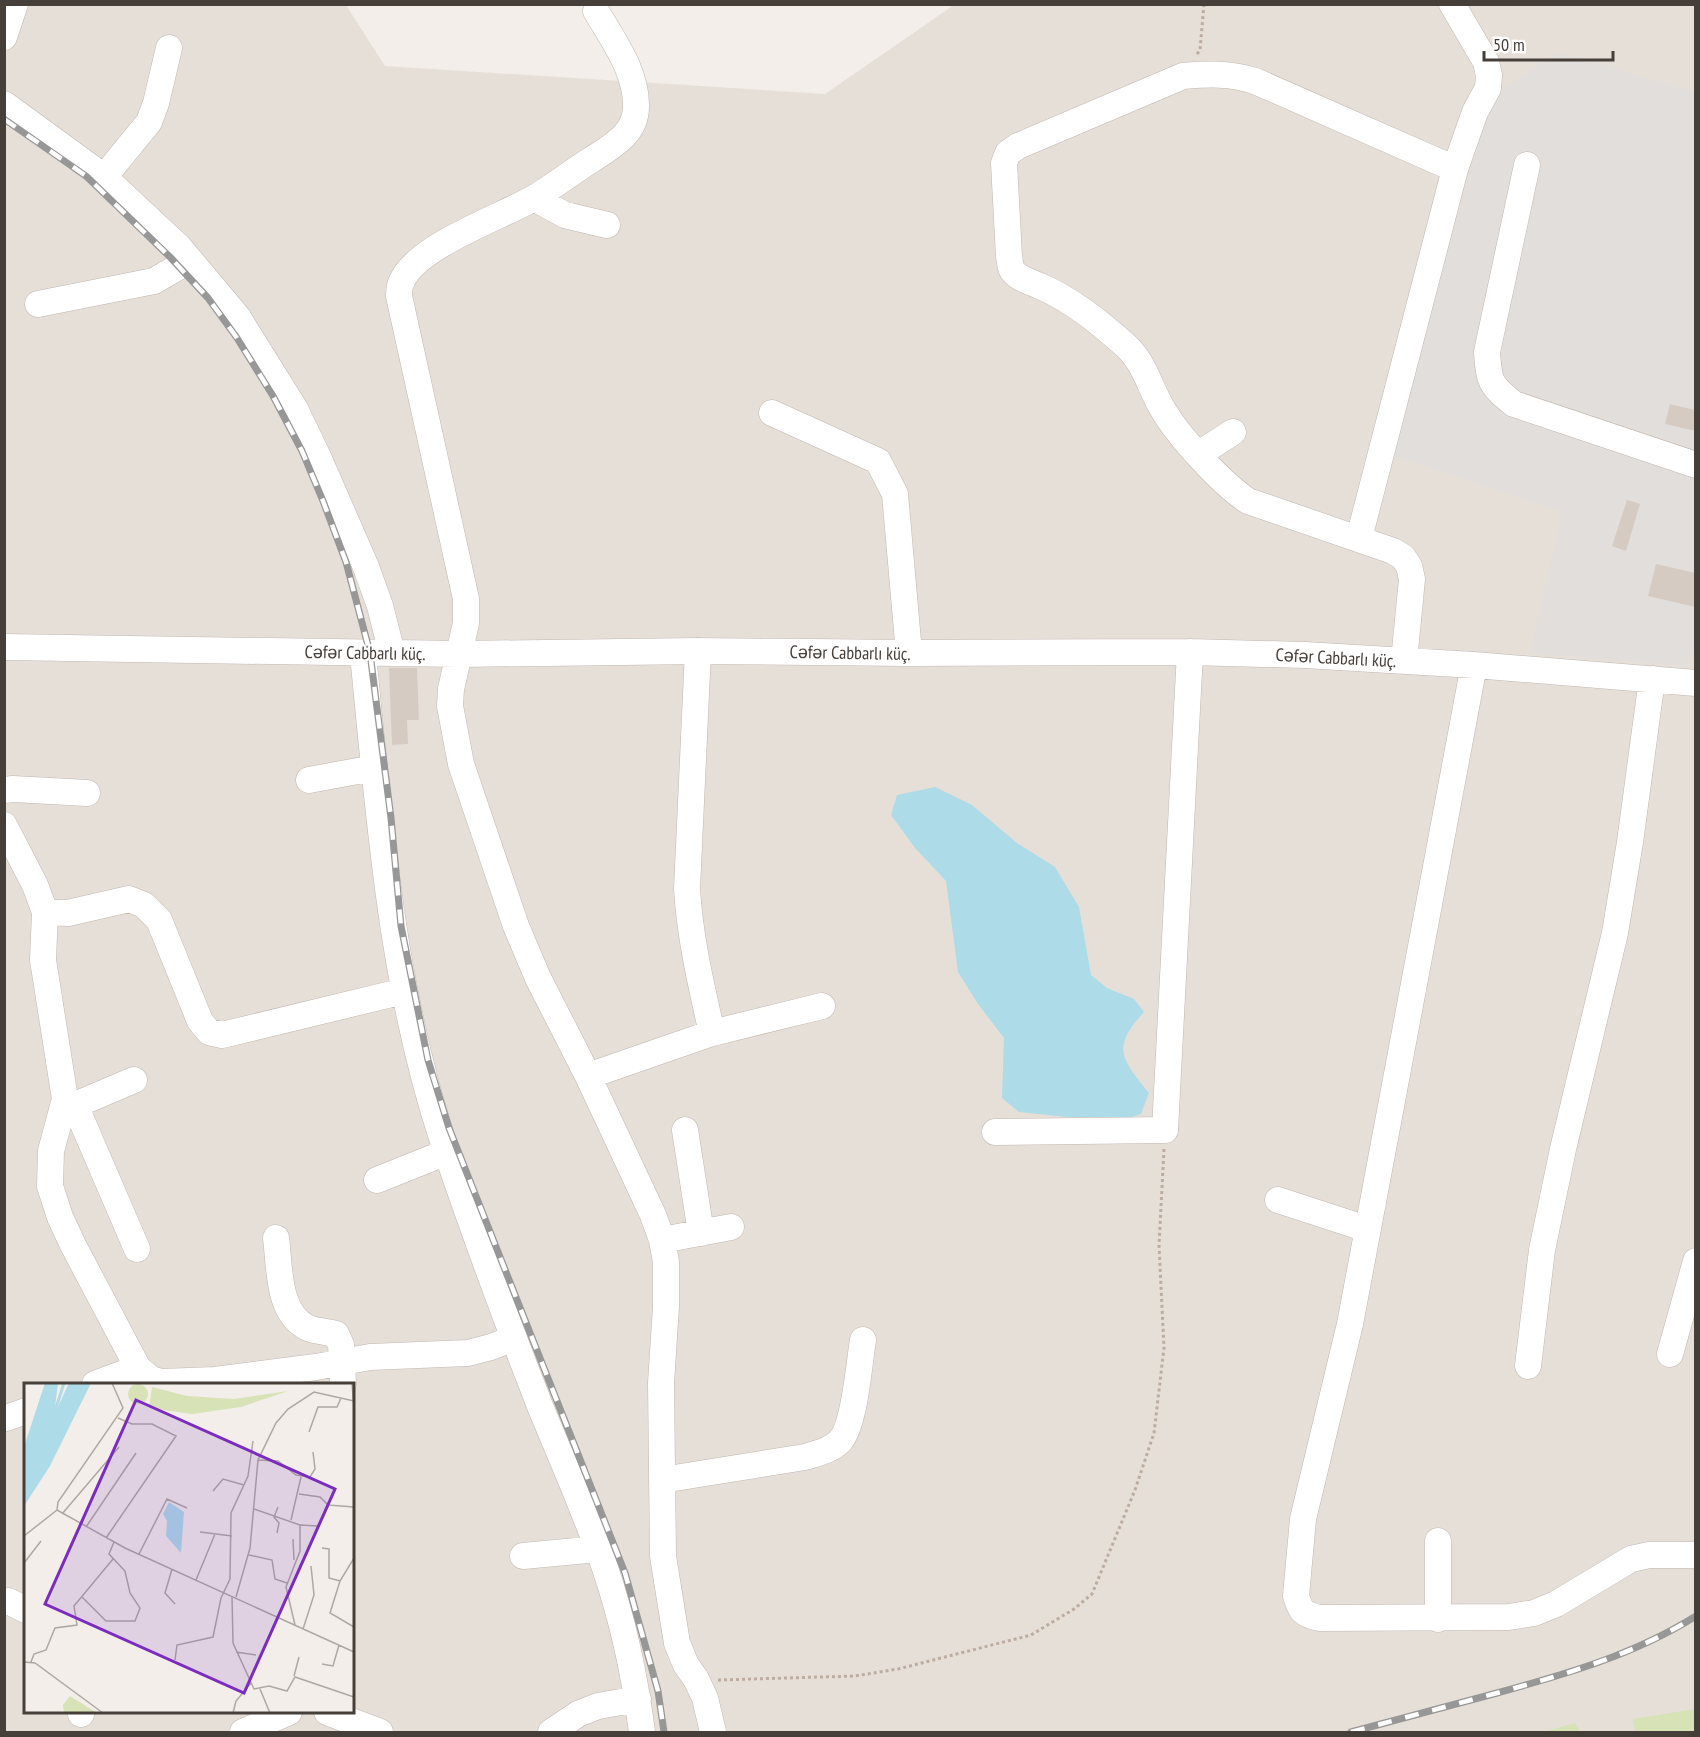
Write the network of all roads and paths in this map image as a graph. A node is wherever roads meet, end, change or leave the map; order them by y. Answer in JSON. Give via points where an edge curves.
{"nodes":[{"id":1,"x":15,"y":4,"type":"edge"},
{"id":2,"x":1204,"y":4,"type":"edge"},
{"id":3,"x":1452,"y":4,"type":"edge"},
{"id":4,"x":596,"y":11,"type":"dead end"},
{"id":5,"x":4,"y":37,"type":"edge"},
{"id":6,"x":169,"y":48,"type":"dead end"},
{"id":7,"x":1183,"y":76,"type":"junction"},
{"id":8,"x":4,"y":104,"type":"edge"},
{"id":9,"x":1527,"y":165,"type":"dead end"},
{"id":10,"x":1455,"y":170,"type":"junction"},
{"id":11,"x":104,"y":177,"type":"junction"},
{"id":12,"x":534,"y":198,"type":"junction"},
{"id":13,"x":607,"y":225,"type":"dead end"},
{"id":14,"x":190,"y":260,"type":"junction"},
{"id":15,"x":38,"y":304,"type":"dead end"},
{"id":16,"x":772,"y":413,"type":"dead end"},
{"id":17,"x":1233,"y":432,"type":"dead end"},
{"id":18,"x":1199,"y":454,"type":"junction"},
{"id":19,"x":1695,"y":465,"type":"edge"},
{"id":20,"x":1359,"y":538,"type":"junction"},
{"id":21,"x":4,"y":646,"type":"edge"},
{"id":22,"x":698,"y":651,"type":"junction"},
{"id":23,"x":1190,"y":652,"type":"junction"},
{"id":24,"x":363,"y":654,"type":"junction"},
{"id":25,"x":392,"y":654,"type":"junction"},
{"id":26,"x":459,"y":654,"type":"junction"},
{"id":27,"x":909,"y":654,"type":"junction"},
{"id":28,"x":1404,"y":661,"type":"junction"},
{"id":29,"x":1474,"y":665,"type":"junction"},
{"id":30,"x":1652,"y":680,"type":"junction"},
{"id":31,"x":1695,"y":683,"type":"edge"},
{"id":32,"x":374,"y":768,"type":"junction"},
{"id":33,"x":309,"y":780,"type":"dead end"},
{"id":34,"x":4,"y":790,"type":"edge"},
{"id":35,"x":87,"y":793,"type":"dead end"},
{"id":36,"x":4,"y":825,"type":"edge"},
{"id":37,"x":45,"y":912,"type":"junction"},
{"id":38,"x":404,"y":992,"type":"junction"},
{"id":39,"x":822,"y":1006,"type":"dead end"},
{"id":40,"x":712,"y":1033,"type":"junction"},
{"id":41,"x":588,"y":1076,"type":"junction"},
{"id":42,"x":134,"y":1080,"type":"dead end"},
{"id":43,"x":70,"y":1102,"type":"junction"},
{"id":44,"x":685,"y":1130,"type":"dead end"},
{"id":45,"x":1165,"y":1130,"type":"junction"},
{"id":46,"x":995,"y":1132,"type":"dead end"},
{"id":47,"x":447,"y":1152,"type":"junction"},
{"id":48,"x":377,"y":1180,"type":"dead end"},
{"id":49,"x":1278,"y":1200,"type":"dead end"},
{"id":50,"x":731,"y":1227,"type":"dead end"},
{"id":51,"x":1367,"y":1229,"type":"junction"},
{"id":52,"x":701,"y":1233,"type":"junction"},
{"id":53,"x":276,"y":1238,"type":"dead end"},
{"id":54,"x":662,"y":1240,"type":"junction"},
{"id":55,"x":137,"y":1249,"type":"dead end"},
{"id":56,"x":1695,"y":1261,"type":"edge"},
{"id":57,"x":514,"y":1338,"type":"junction"},
{"id":58,"x":863,"y":1340,"type":"dead end"},
{"id":59,"x":1670,"y":1354,"type":"dead end"},
{"id":60,"x":1528,"y":1366,"type":"dead end"},
{"id":61,"x":138,"y":1368,"type":"junction"},
{"id":62,"x":342,"y":1373,"type":"edge"},
{"id":63,"x":215,"y":1382,"type":"edge"},
{"id":64,"x":98,"y":1383,"type":"edge"},
{"id":65,"x":662,"y":1480,"type":"junction"},
{"id":66,"x":1438,"y":1541,"type":"dead end"},
{"id":67,"x":598,"y":1549,"type":"junction"},
{"id":68,"x":1695,"y":1555,"type":"edge"},
{"id":69,"x":523,"y":1556,"type":"dead end"},
{"id":70,"x":4,"y":1602,"type":"edge"},
{"id":71,"x":24,"y":1609,"type":"edge"},
{"id":72,"x":1438,"y":1619,"type":"junction"},
{"id":73,"x":696,"y":1679,"type":"junction"},
{"id":74,"x":638,"y":1700,"type":"junction"},
{"id":75,"x":281,"y":1713,"type":"edge"},
{"id":76,"x":330,"y":1713,"type":"edge"},
{"id":77,"x":243,"y":1732,"type":"edge"},
{"id":78,"x":380,"y":1732,"type":"edge"},
{"id":79,"x":551,"y":1732,"type":"edge"},
{"id":80,"x":642,"y":1732,"type":"edge"},
{"id":81,"x":713,"y":1732,"type":"edge"}],
"edges":[{"from":1,"to":5,"type":"street"},
{"from":2,"to":7,"type":"path","via":[[1200,50]]},
{"from":3,"to":10,"type":"street","via":[[1486,62],[1489,75],[1488,88]]},
{"from":4,"to":12,"type":"street","via":[[635,85],[637,109],[633,125],[621,140]]},
{"from":6,"to":11,"type":"street","via":[[149,122]]},
{"from":7,"to":10,"type":"street","via":[[1236,75],[1256,81]]},
{"from":7,"to":18,"type":"street","via":[[1018,146],[1008,153],[1004,163],[1012,270],[1069,300],[1128,347],[1144,367],[1166,414]]},
{"from":8,"to":11,"type":"street"},
{"from":9,"to":19,"type":"street","via":[[1487,352],[1489,375],[1496,390],[1514,404]]},
{"from":10,"to":20,"type":"street"},
{"from":11,"to":14,"type":"street"},
{"from":12,"to":13,"type":"street","via":[[566,214]]},
{"from":12,"to":26,"type":"street","via":[[452,239],[415,263],[401,282],[399,296],[466,599],[466,623]]},
{"from":14,"to":15,"type":"street","via":[[154,281]]},
{"from":14,"to":25,"type":"street","via":[[237,316],[295,410],[366,567]]},
{"from":16,"to":27,"type":"street","via":[[878,461],[895,494]]},
{"from":17,"to":18,"type":"street"},
{"from":18,"to":20,"type":"street","via":[[1233,492],[1248,501]]},
{"from":20,"to":28,"type":"street","via":[[1393,550],[1409,566],[1412,579]]},
{"from":21,"to":24,"type":"street","name":"Cəfər Cabbarlı küç."},
{"from":22,"to":26,"type":"street","name":"Cəfər Cabbarlı küç."},
{"from":22,"to":27,"type":"street","name":"Cəfər Cabbarlı küç."},
{"from":22,"to":40,"type":"street","via":[[687,889],[695,961]]},
{"from":23,"to":27,"type":"street","name":"Cəfər Cabbarlı küç."},
{"from":23,"to":28,"type":"street","name":"Cəfər Cabbarlı küç."},
{"from":23,"to":45,"type":"street"},
{"from":24,"to":25,"type":"street","name":"Cəfər Cabbarlı küç."},
{"from":24,"to":32,"type":"street"},
{"from":25,"to":26,"type":"street","name":"Cəfər Cabbarlı küç."},
{"from":26,"to":41,"type":"street","via":[[450,688],[450,706],[461,764],[516,926]]},
{"from":28,"to":29,"type":"street","name":"Cəfər Cabbarlı küç."},
{"from":29,"to":30,"type":"street","name":"Cəfər Cabbarlı küç."},
{"from":29,"to":51,"type":"street"},
{"from":30,"to":31,"type":"street","name":"Cəfər Cabbarlı küç."},
{"from":30,"to":60,"type":"street","via":[[1615,933],[1544,1239]]},
{"from":32,"to":33,"type":"street"},
{"from":32,"to":38,"type":"street"},
{"from":34,"to":35,"type":"street"},
{"from":36,"to":37,"type":"street"},
{"from":37,"to":38,"type":"street","via":[[68,913],[129,898],[144,904],[159,920],[200,1021],[209,1032],[222,1035]]},
{"from":37,"to":43,"type":"street","via":[[44,960]]},
{"from":38,"to":47,"type":"street","via":[[417,1052]]},
{"from":39,"to":40,"type":"street"},
{"from":40,"to":41,"type":"street"},
{"from":41,"to":54,"type":"street"},
{"from":42,"to":43,"type":"street"},
{"from":43,"to":55,"type":"street"},
{"from":43,"to":61,"type":"street","via":[[51,1151],[50,1186],[73,1245]]},
{"from":44,"to":52,"type":"street"},
{"from":45,"to":46,"type":"street"},
{"from":45,"to":73,"type":"path","via":[[1159,1245],[1164,1348],[1154,1433],[1092,1594],[1031,1635],[898,1669],[855,1676]]},
{"from":47,"to":48,"type":"street"},
{"from":47,"to":57,"type":"street"},
{"from":49,"to":51,"type":"street"},
{"from":50,"to":52,"type":"street"},
{"from":51,"to":72,"type":"street","via":[[1341,1365],[1303,1519],[1296,1596],[1305,1614],[1319,1618]]},
{"from":52,"to":54,"type":"street"},
{"from":53,"to":62,"type":"street","via":[[284,1299],[291,1315],[308,1328],[336,1334],[341,1345]]},
{"from":54,"to":65,"type":"street","via":[[666,1307],[661,1383]]},
{"from":56,"to":59,"type":"street"},
{"from":57,"to":62,"type":"street","via":[[468,1353],[370,1357]]},
{"from":57,"to":67,"type":"street"},
{"from":58,"to":65,"type":"street","via":[[849,1425],[841,1440],[828,1450]]},
{"from":61,"to":63,"type":"street","via":[[161,1382]]},
{"from":61,"to":64,"type":"street"},
{"from":62,"to":63,"type":"street"},
{"from":65,"to":73,"type":"street","via":[[663,1556],[677,1643]]},
{"from":66,"to":72,"type":"street"},
{"from":67,"to":69,"type":"street"},
{"from":67,"to":74,"type":"street","via":[[626,1641]]},
{"from":68,"to":72,"type":"street","via":[[1631,1559],[1556,1604],[1534,1612],[1509,1617]]},
{"from":70,"to":71,"type":"street"},
{"from":73,"to":81,"type":"street"},
{"from":74,"to":79,"type":"street","via":[[598,1706]]},
{"from":74,"to":80,"type":"street"},
{"from":75,"to":77,"type":"street"},
{"from":76,"to":78,"type":"street"}]}
